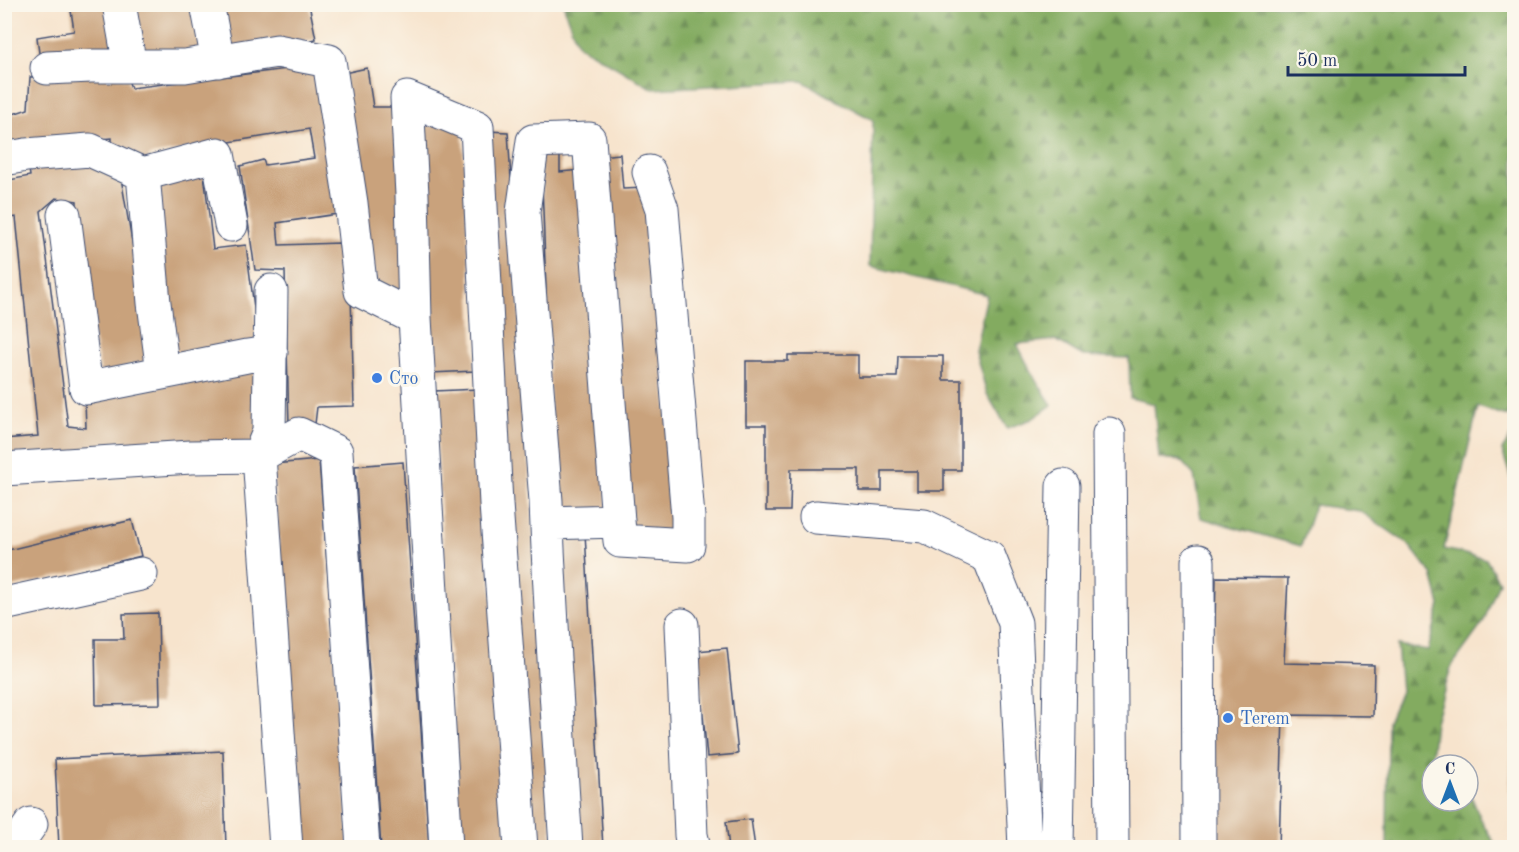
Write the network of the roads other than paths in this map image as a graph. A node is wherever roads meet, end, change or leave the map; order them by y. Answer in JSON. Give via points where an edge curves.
{"nodes":[{"id":1,"x":119,"y":4,"type":"edge"},
{"id":2,"x":207,"y":4,"type":"edge"},
{"id":3,"x":218,"y":61,"type":"junction"},
{"id":4,"x":130,"y":66,"type":"junction"},
{"id":5,"x":47,"y":68,"type":"dead end"},
{"id":6,"x":4,"y":159,"type":"edge"},
{"id":7,"x":649,"y":172,"type":"dead end"},
{"id":8,"x":143,"y":174,"type":"junction"},
{"id":9,"x":63,"y":215,"type":"dead end"},
{"id":10,"x":231,"y":225,"type":"dead end"},
{"id":11,"x":271,"y":291,"type":"dead end"},
{"id":12,"x":415,"y":318,"type":"junction"},
{"id":13,"x":271,"y":353,"type":"junction"},
{"id":14,"x":163,"y":372,"type":"junction"},
{"id":15,"x":1109,"y":434,"type":"dead end"},
{"id":16,"x":259,"y":456,"type":"junction"},
{"id":17,"x":4,"y":469,"type":"edge"},
{"id":18,"x":1063,"y":486,"type":"dead end"},
{"id":19,"x":816,"y":517,"type":"dead end"},
{"id":20,"x":618,"y":521,"type":"junction"},
{"id":21,"x":547,"y":523,"type":"junction"},
{"id":22,"x":1198,"y":561,"type":"dead end"},
{"id":23,"x":141,"y":574,"type":"dead end"},
{"id":24,"x":4,"y":604,"type":"edge"},
{"id":25,"x":682,"y":625,"type":"dead end"},
{"id":26,"x":286,"y":848,"type":"edge"},
{"id":27,"x":363,"y":848,"type":"edge"},
{"id":28,"x":446,"y":848,"type":"edge"},
{"id":29,"x":521,"y":848,"type":"edge"},
{"id":30,"x":566,"y":848,"type":"edge"},
{"id":31,"x":694,"y":848,"type":"edge"},
{"id":32,"x":1025,"y":848,"type":"edge"},
{"id":33,"x":1057,"y":848,"type":"edge"},
{"id":34,"x":1112,"y":848,"type":"edge"},
{"id":35,"x":1199,"y":848,"type":"edge"}],
"edges":[{"from":1,"to":4,"type":"lane"},
{"from":2,"to":3,"type":"lane"},
{"from":3,"to":4,"type":"lane","via":[[184,66]]},
{"from":3,"to":12,"type":"lane","via":[[277,51],[329,61],[361,291]]},
{"from":4,"to":5,"type":"lane"},
{"from":6,"to":8,"type":"lane","via":[[90,150]]},
{"from":7,"to":20,"type":"lane","via":[[662,209],[688,545],[620,541]]},
{"from":8,"to":10,"type":"lane","via":[[218,154]]},
{"from":8,"to":14,"type":"lane"},
{"from":9,"to":14,"type":"lane","via":[[86,388]]},
{"from":11,"to":13,"type":"lane"},
{"from":12,"to":28,"type":"lane"},
{"from":12,"to":29,"type":"lane","via":[[407,98],[477,127],[496,504]]},
{"from":13,"to":14,"type":"lane"},
{"from":13,"to":16,"type":"lane","via":[[270,432]]},
{"from":15,"to":34,"type":"lane"},
{"from":16,"to":17,"type":"lane"},
{"from":16,"to":26,"type":"lane"},
{"from":16,"to":27,"type":"lane","via":[[299,434],[336,452]]},
{"from":18,"to":33,"type":"lane"},
{"from":19,"to":32,"type":"lane","via":[[924,526],[989,556],[1015,623]]},
{"from":20,"to":21,"type":"lane"},
{"from":20,"to":21,"type":"lane","via":[[589,139],[578,139],[533,141],[523,212]]},
{"from":21,"to":30,"type":"lane"},
{"from":22,"to":35,"type":"lane"},
{"from":23,"to":24,"type":"lane"},
{"from":25,"to":31,"type":"lane"}]}
